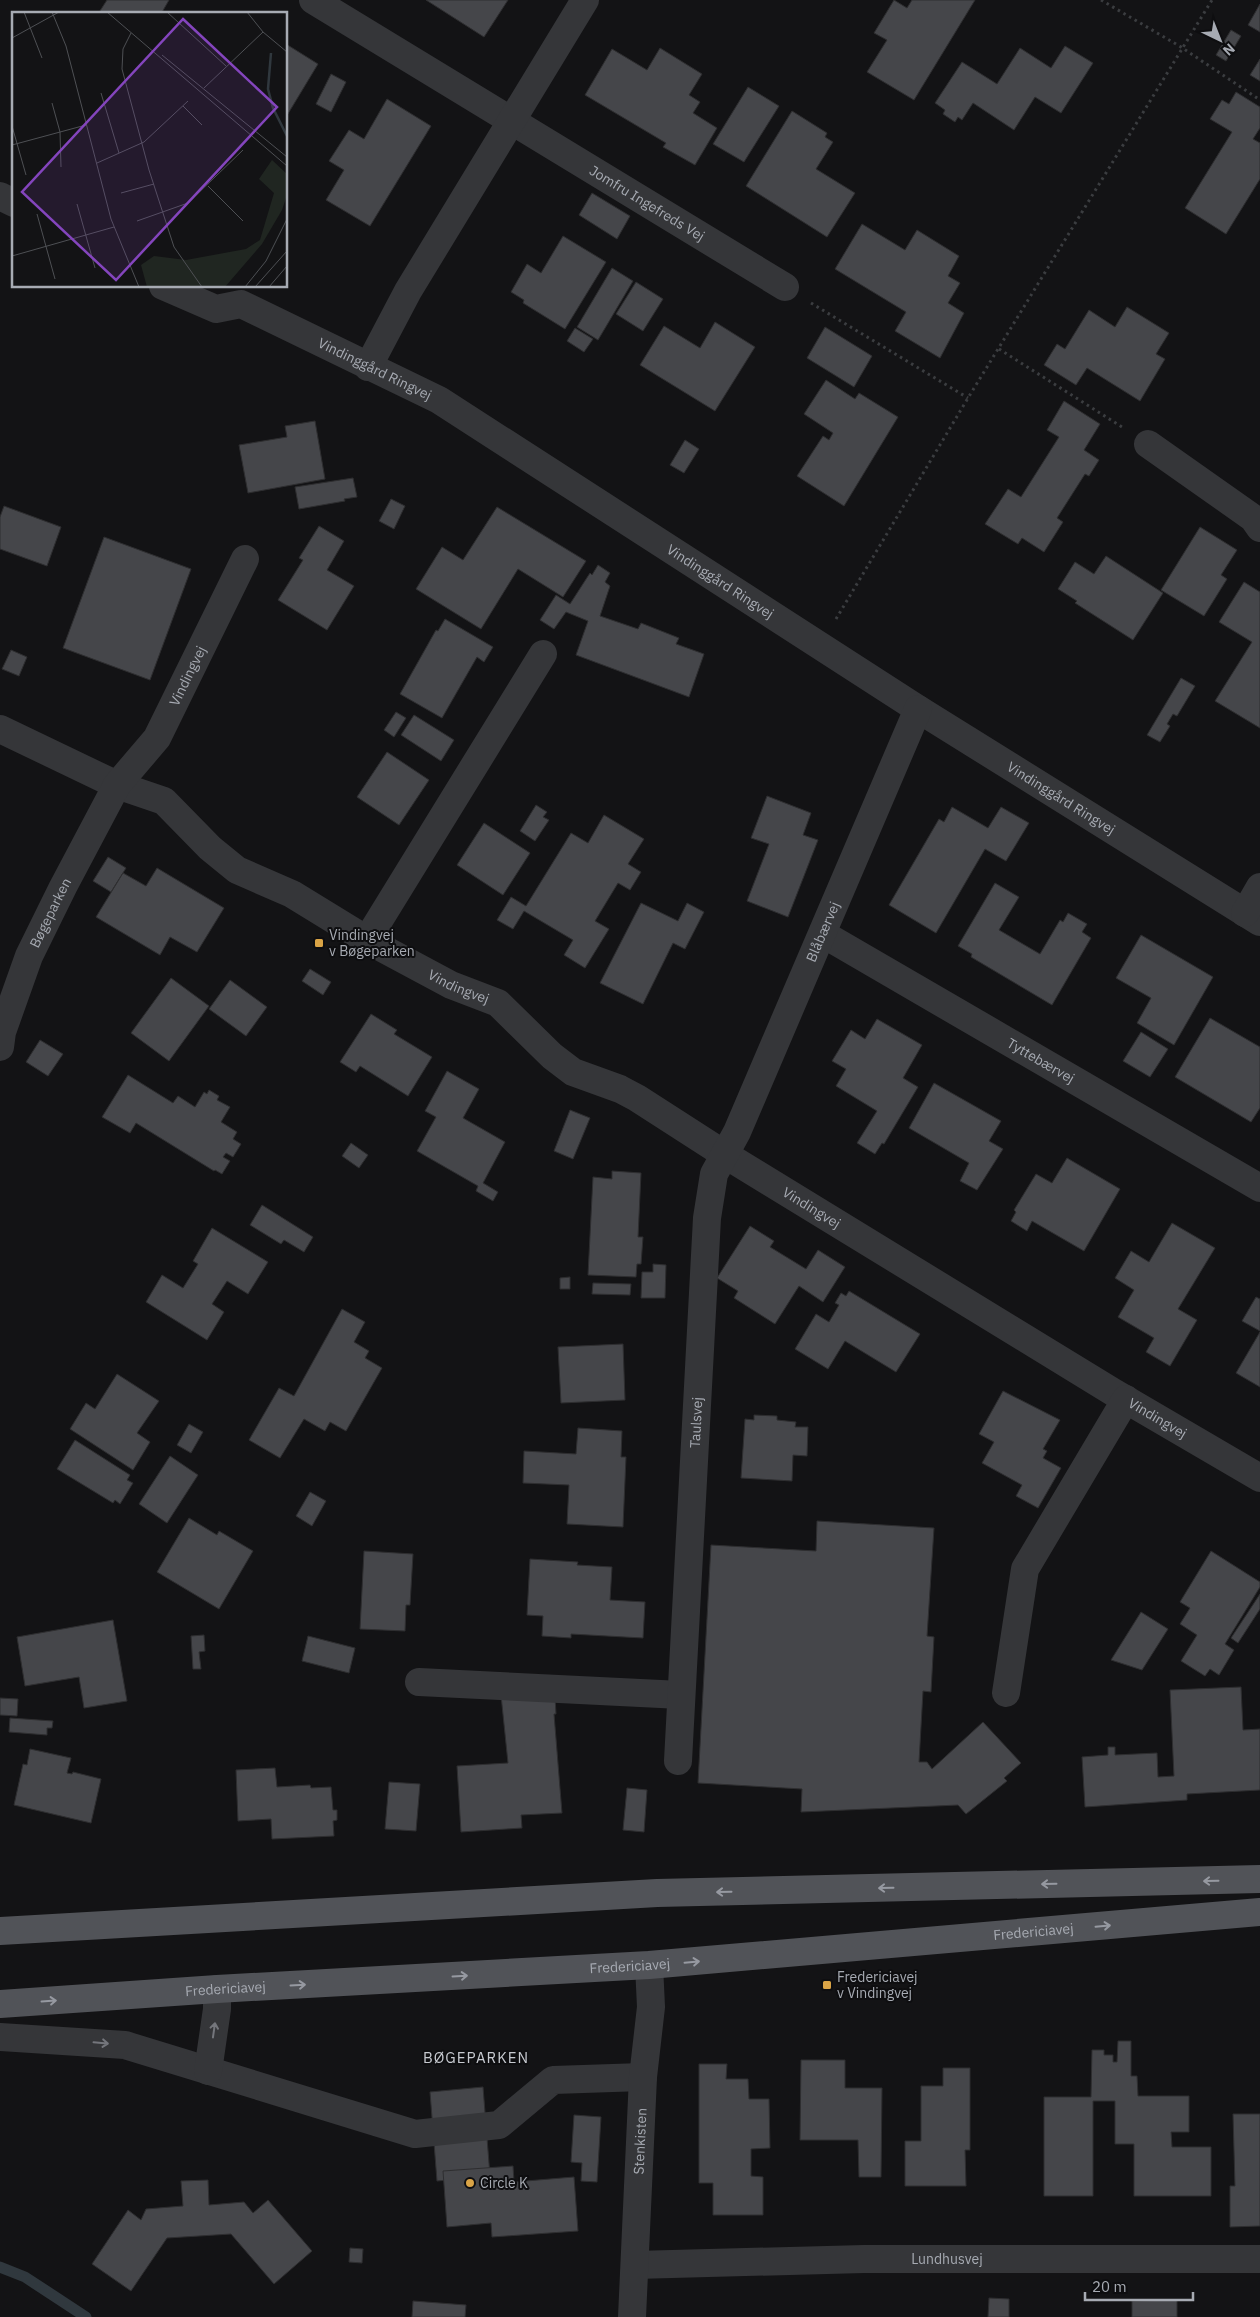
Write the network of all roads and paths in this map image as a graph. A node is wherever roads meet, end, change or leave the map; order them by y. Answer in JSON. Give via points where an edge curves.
{"nodes":[{"id":1,"x":313,"y":0,"type":"edge"},
{"id":2,"x":585,"y":0,"type":"edge"},
{"id":3,"x":1101,"y":0,"type":"edge"},
{"id":4,"x":1212,"y":0,"type":"edge"},
{"id":5,"x":1181,"y":48,"type":"junction"},
{"id":6,"x":1260,"y":100,"type":"edge"},
{"id":7,"x":511,"y":119,"type":"junction"},
{"id":8,"x":0,"y":196,"type":"edge"},
{"id":9,"x":12,"y":202,"type":"edge"},
{"id":10,"x":785,"y":287,"type":"joint"},
{"id":11,"x":168,"y":288,"type":"edge"},
{"id":12,"x":999,"y":349,"type":"junction"},
{"id":13,"x":368,"y":367,"type":"junction"},
{"id":14,"x":968,"y":398,"type":"junction"},
{"id":15,"x":1148,"y":444,"type":"joint"},
{"id":16,"x":1260,"y":528,"type":"edge"},
{"id":17,"x":245,"y":559,"type":"dead end"},
{"id":18,"x":821,"y":645,"type":"junction"},
{"id":19,"x":543,"y":654,"type":"dead end"},
{"id":20,"x":918,"y":710,"type":"junction"},
{"id":21,"x":0,"y":730,"type":"edge"},
{"id":22,"x":117,"y":785,"type":"junction"},
{"id":23,"x":1260,"y":887,"type":"edge"},
{"id":24,"x":1253,"y":917,"type":"edge"},
{"id":25,"x":823,"y":934,"type":"junction"},
{"id":26,"x":367,"y":940,"type":"junction"},
{"id":27,"x":0,"y":1047,"type":"edge"},
{"id":28,"x":724,"y":1154,"type":"junction"},
{"id":29,"x":1260,"y":1188,"type":"edge"},
{"id":30,"x":1126,"y":1399,"type":"junction"},
{"id":31,"x":1260,"y":1478,"type":"edge"},
{"id":32,"x":420,"y":1682,"type":"dead end"},
{"id":33,"x":1006,"y":1693,"type":"dead end"},
{"id":34,"x":681,"y":1695,"type":"junction"},
{"id":35,"x":678,"y":1761,"type":"dead end"},
{"id":36,"x":1260,"y":1879,"type":"edge"},
{"id":37,"x":1260,"y":1912,"type":"edge"},
{"id":38,"x":0,"y":1931,"type":"edge"},
{"id":39,"x":649,"y":1965,"type":"junction"},
{"id":40,"x":217,"y":1989,"type":"junction"},
{"id":41,"x":0,"y":2004,"type":"edge"},
{"id":42,"x":0,"y":2038,"type":"edge"},
{"id":43,"x":208,"y":2071,"type":"junction"},
{"id":44,"x":643,"y":2077,"type":"junction"},
{"id":45,"x":1260,"y":2258,"type":"edge"},
{"id":46,"x":634,"y":2265,"type":"junction"},
{"id":47,"x":632,"y":2317,"type":"edge"}],
"edges":[{"from":1,"to":7,"type":"street","name":"Jomfru Ingefreds Vej"},
{"from":2,"to":7,"type":"street"},
{"from":3,"to":5,"type":"path"},
{"from":4,"to":5,"type":"path"},
{"from":5,"to":6,"type":"path"},
{"from":5,"to":12,"type":"path"},
{"from":7,"to":10,"type":"street","name":"Jomfru Ingefreds Vej"},
{"from":7,"to":13,"type":"street","via":[[408,291]]},
{"from":8,"to":9,"type":"street"},
{"from":10,"to":14,"type":"path"},
{"from":11,"to":13,"type":"street","name":"Vindinggård Ringvej","via":[[216,309],[242,304]]},
{"from":12,"to":14,"type":"path"},
{"from":12,"to":15,"type":"path"},
{"from":13,"to":18,"type":"street","name":"Vindinggård Ringvej","via":[[439,400]]},
{"from":14,"to":18,"type":"path"},
{"from":15,"to":16,"type":"street","via":[[1253,518]]},
{"from":17,"to":22,"type":"street","name":"Vindingvej","via":[[157,738]]},
{"from":18,"to":20,"type":"street","name":"Vindinggård Ringvej"},
{"from":19,"to":26,"type":"street"},
{"from":20,"to":24,"type":"street","name":"Vindinggård Ringvej"},
{"from":20,"to":25,"type":"street","name":"Blåbærvej"},
{"from":21,"to":22,"type":"street","name":"Vindingvej"},
{"from":22,"to":26,"type":"street","name":"Vindingvej","via":[[164,801],[204,843],[237,870],[292,894]]},
{"from":22,"to":27,"type":"street","name":"Bøgeparken","via":[[29,956],[2,1032]]},
{"from":23,"to":24,"type":"street"},
{"from":25,"to":28,"type":"street","name":"Blåbærvej","via":[[737,1132]]},
{"from":25,"to":29,"type":"street","name":"Tyttebærvej"},
{"from":26,"to":28,"type":"street","name":"Vindingvej","via":[[451,985],[498,1003],[573,1072],[637,1098]]},
{"from":28,"to":30,"type":"street","name":"Vindingvej"},
{"from":28,"to":34,"type":"street","name":"Taulsvej","via":[[714,1174],[707,1218]]},
{"from":30,"to":31,"type":"street","name":"Vindingvej"},
{"from":30,"to":33,"type":"street","via":[[1025,1569]]},
{"from":32,"to":34,"type":"street"},
{"from":34,"to":35,"type":"street","name":"Taulsvej"},
{"from":36,"to":38,"type":"main road","one_way":true,"via":[[658,1893]]},
{"from":39,"to":37,"type":"main road","name":"Fredericiavej","one_way":true},
{"from":40,"to":39,"type":"main road","name":"Fredericiavej","one_way":true},
{"from":39,"to":44,"type":"street","name":"Stenkisten","via":[[651,2007]]},
{"from":41,"to":40,"type":"main road","name":"Fredericiavej","one_way":true},
{"from":43,"to":40,"type":"street","one_way":true},
{"from":42,"to":43,"type":"street","one_way":true,"via":[[104,2042]]},
{"from":43,"to":44,"type":"street","via":[[415,2134],[499,2125],[553,2080]]},
{"from":44,"to":46,"type":"street","name":"Stenkisten"},
{"from":45,"to":46,"type":"street","name":"Lundhusvej","via":[[864,2259]]},
{"from":46,"to":47,"type":"street","name":"Stenkisten"}]}
